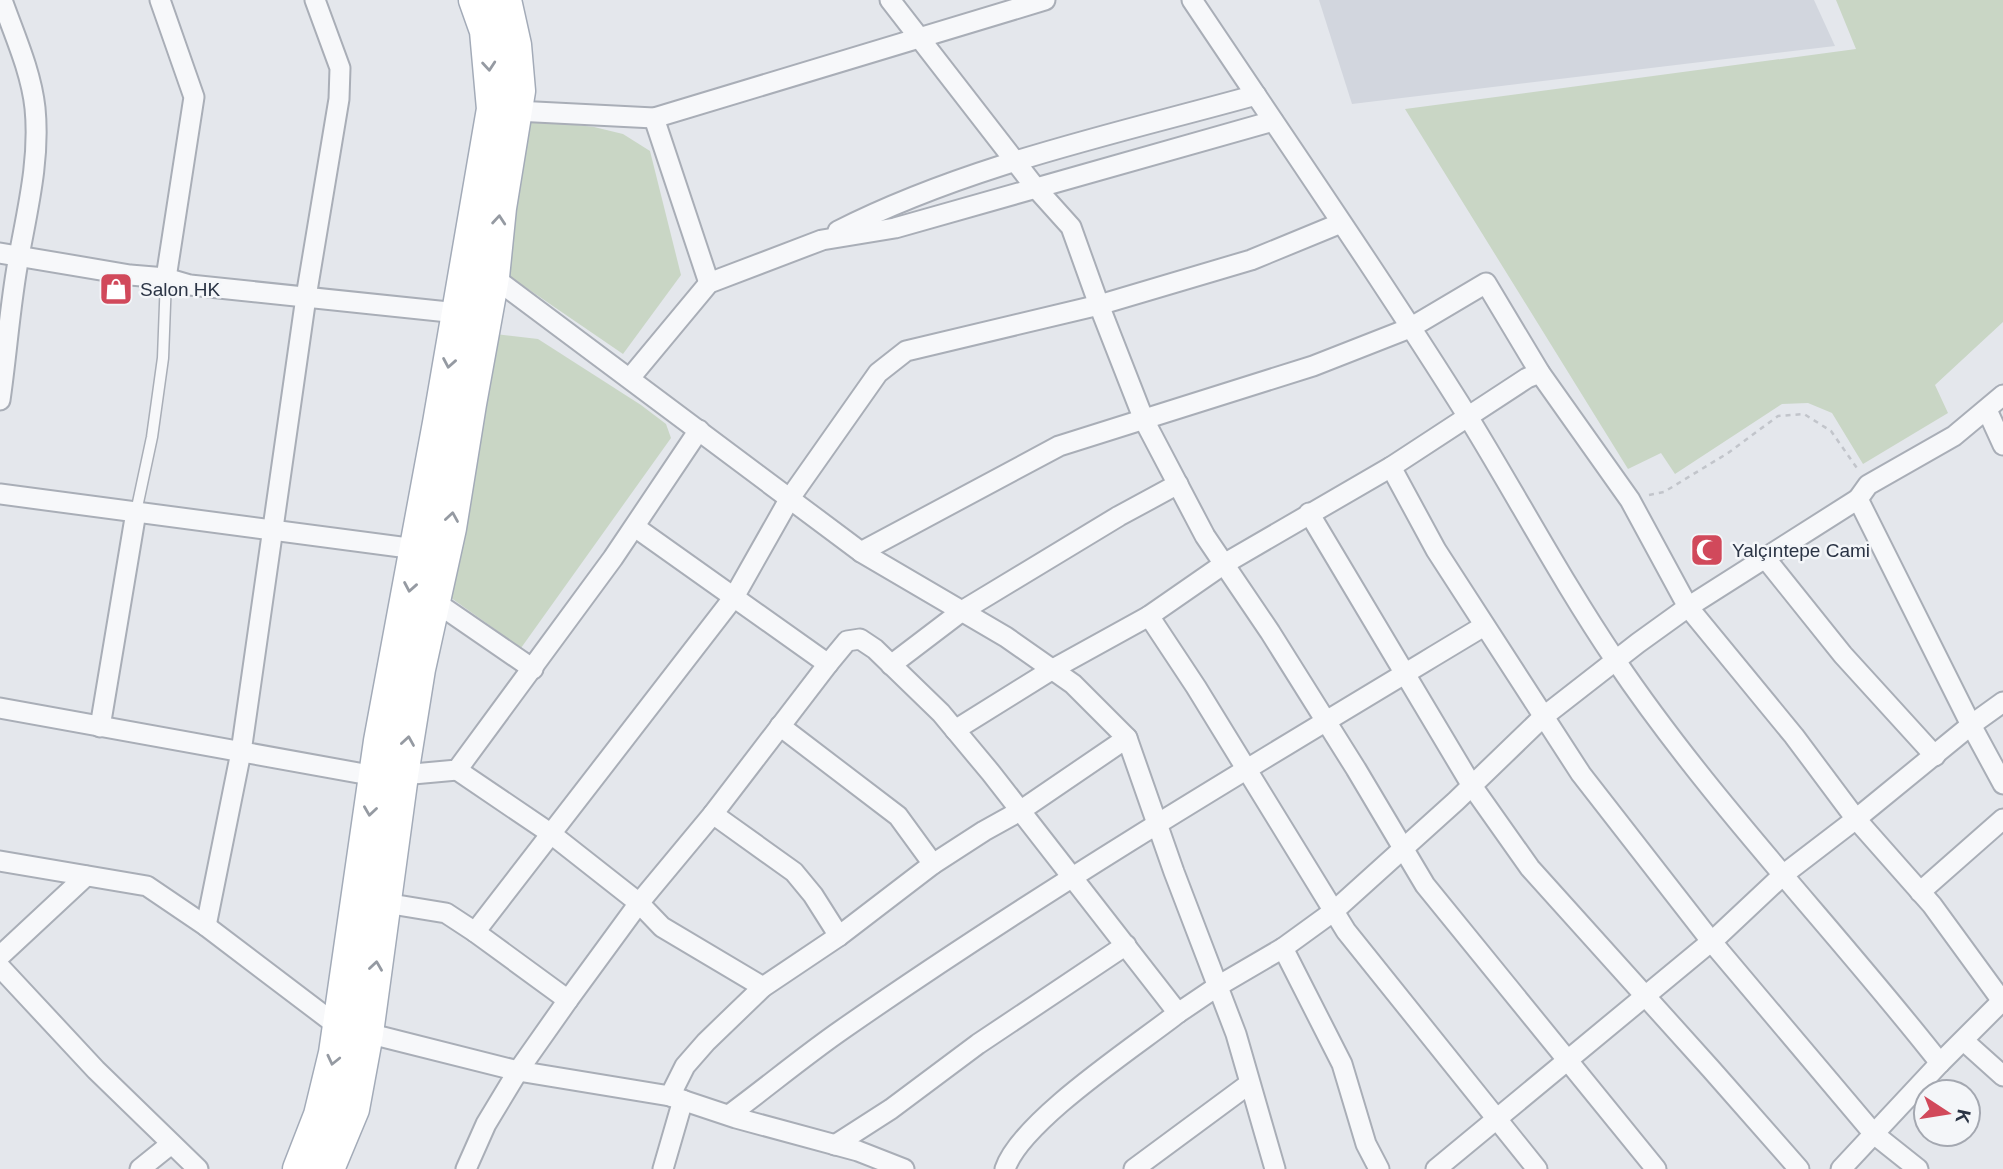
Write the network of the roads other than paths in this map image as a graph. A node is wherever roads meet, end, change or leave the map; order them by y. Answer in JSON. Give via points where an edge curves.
{"nodes":[{"id":1,"x":2,"y":0,"type":"edge"},
{"id":2,"x":160,"y":0,"type":"edge"},
{"id":3,"x":315,"y":0,"type":"edge"},
{"id":4,"x":475,"y":0,"type":"edge"},
{"id":5,"x":505,"y":0,"type":"edge"},
{"id":6,"x":890,"y":0,"type":"edge"},
{"id":7,"x":1045,"y":0,"type":"edge"},
{"id":8,"x":1192,"y":0,"type":"edge"},
{"id":9,"x":922,"y":39,"type":"junction"},
{"id":10,"x":1256,"y":95,"type":"junction"},
{"id":11,"x":516,"y":111,"type":"junction"},
{"id":12,"x":654,"y":118,"type":"junction"},
{"id":13,"x":1273,"y":121,"type":"junction"},
{"id":14,"x":1016,"y":162,"type":"junction"},
{"id":15,"x":1035,"y":187,"type":"junction"},
{"id":16,"x":1341,"y":223,"type":"junction"},
{"id":17,"x":822,"y":240,"type":"junction"},
{"id":18,"x":9,"y":254,"type":"edge"},
{"id":19,"x":493,"y":277,"type":"junction"},
{"id":20,"x":166,"y":278,"type":"junction"},
{"id":21,"x":709,"y":283,"type":"junction"},
{"id":22,"x":306,"y":297,"type":"junction"},
{"id":23,"x":1099,"y":305,"type":"junction"},
{"id":24,"x":458,"y":313,"type":"junction"},
{"id":25,"x":1410,"y":328,"type":"junction"},
{"id":26,"x":1539,"y":373,"type":"junction"},
{"id":27,"x":1,"y":378,"type":"edge"},
{"id":28,"x":630,"y":378,"type":"junction"},
{"id":29,"x":2003,"y":395,"type":"edge"},
{"id":30,"x":0,"y":400,"type":"edge"},
{"id":31,"x":1987,"y":410,"type":"junction"},
{"id":32,"x":1468,"y":417,"type":"junction"},
{"id":33,"x":1144,"y":420,"type":"junction"},
{"id":34,"x":699,"y":430,"type":"junction"},
{"id":35,"x":2003,"y":445,"type":"edge"},
{"id":36,"x":1391,"y":467,"type":"junction"},
{"id":37,"x":1178,"y":484,"type":"junction"},
{"id":38,"x":1863,"y":492,"type":"junction"},
{"id":39,"x":0,"y":494,"type":"edge"},
{"id":40,"x":790,"y":498,"type":"junction"},
{"id":41,"x":136,"y":512,"type":"junction"},
{"id":42,"x":1309,"y":513,"type":"junction"},
{"id":43,"x":635,"y":527,"type":"junction"},
{"id":44,"x":273,"y":530,"type":"junction"},
{"id":45,"x":416,"y":549,"type":"junction"},
{"id":46,"x":861,"y":552,"type":"junction"},
{"id":47,"x":1766,"y":559,"type":"junction"},
{"id":48,"x":1224,"y":564,"type":"junction"},
{"id":49,"x":734,"y":597,"type":"junction"},
{"id":50,"x":434,"y":601,"type":"junction"},
{"id":51,"x":1688,"y":607,"type":"junction"},
{"id":52,"x":962,"y":611,"type":"junction"},
{"id":53,"x":1149,"y":616,"type":"junction"},
{"id":54,"x":1484,"y":626,"type":"junction"},
{"id":55,"x":1616,"y":661,"type":"junction"},
{"id":56,"x":828,"y":664,"type":"junction"},
{"id":57,"x":891,"y":665,"type":"junction"},
{"id":58,"x":533,"y":669,"type":"junction"},
{"id":59,"x":1053,"y":669,"type":"junction"},
{"id":60,"x":1406,"y":673,"type":"junction"},
{"id":61,"x":2003,"y":702,"type":"edge"},
{"id":62,"x":0,"y":708,"type":"edge"},
{"id":63,"x":1543,"y":717,"type":"junction"},
{"id":64,"x":1327,"y":722,"type":"junction"},
{"id":65,"x":780,"y":726,"type":"junction"},
{"id":66,"x":1970,"y":726,"type":"junction"},
{"id":67,"x":100,"y":727,"type":"junction"},
{"id":68,"x":955,"y":730,"type":"junction"},
{"id":69,"x":1127,"y":738,"type":"junction"},
{"id":70,"x":241,"y":752,"type":"junction"},
{"id":71,"x":1934,"y":756,"type":"junction"},
{"id":72,"x":457,"y":770,"type":"junction"},
{"id":73,"x":1247,"y":770,"type":"junction"},
{"id":74,"x":388,"y":776,"type":"junction"},
{"id":75,"x":2003,"y":784,"type":"edge"},
{"id":76,"x":1472,"y":786,"type":"junction"},
{"id":77,"x":1020,"y":811,"type":"junction"},
{"id":78,"x":713,"y":814,"type":"junction"},
{"id":79,"x":1856,"y":819,"type":"junction"},
{"id":80,"x":2003,"y":820,"type":"edge"},
{"id":81,"x":1157,"y":824,"type":"junction"},
{"id":82,"x":550,"y":833,"type":"junction"},
{"id":83,"x":1404,"y":847,"type":"junction"},
{"id":84,"x":0,"y":861,"type":"edge"},
{"id":85,"x":933,"y":864,"type":"junction"},
{"id":86,"x":1783,"y":875,"type":"junction"},
{"id":87,"x":86,"y":876,"type":"junction"},
{"id":88,"x":1072,"y":877,"type":"junction"},
{"id":89,"x":1920,"y":892,"type":"junction"},
{"id":90,"x":384,"y":903,"type":"junction"},
{"id":91,"x":639,"y":903,"type":"junction"},
{"id":92,"x":1334,"y":911,"type":"junction"},
{"id":93,"x":206,"y":926,"type":"junction"},
{"id":94,"x":475,"y":932,"type":"junction"},
{"id":95,"x":839,"y":936,"type":"junction"},
{"id":96,"x":1711,"y":941,"type":"junction"},
{"id":97,"x":1126,"y":945,"type":"junction"},
{"id":98,"x":1283,"y":948,"type":"junction"},
{"id":99,"x":0,"y":956,"type":"edge"},
{"id":100,"x":0,"y":967,"type":"edge"},
{"id":101,"x":1218,"y":986,"type":"junction"},
{"id":102,"x":763,"y":987,"type":"junction"},
{"id":103,"x":1644,"y":994,"type":"junction"},
{"id":104,"x":568,"y":1000,"type":"junction"},
{"id":105,"x":2003,"y":1000,"type":"edge"},
{"id":106,"x":1178,"y":1013,"type":"junction"},
{"id":107,"x":353,"y":1030,"type":"junction"},
{"id":108,"x":1964,"y":1041,"type":"junction"},
{"id":109,"x":1567,"y":1059,"type":"junction"},
{"id":110,"x":1940,"y":1063,"type":"junction"},
{"id":111,"x":518,"y":1071,"type":"junction"},
{"id":112,"x":2003,"y":1076,"type":"edge"},
{"id":113,"x":1249,"y":1084,"type":"junction"},
{"id":114,"x":677,"y":1098,"type":"junction"},
{"id":115,"x":729,"y":1115,"type":"junction"},
{"id":116,"x":1496,"y":1118,"type":"junction"},
{"id":117,"x":1874,"y":1134,"type":"junction"},
{"id":118,"x":171,"y":1144,"type":"junction"},
{"id":119,"x":835,"y":1145,"type":"junction"},
{"id":120,"x":1274,"y":1168,"type":"edge"},
{"id":121,"x":141,"y":1169,"type":"edge"},
{"id":122,"x":198,"y":1169,"type":"edge"},
{"id":123,"x":299,"y":1169,"type":"edge"},
{"id":124,"x":328,"y":1169,"type":"edge"},
{"id":125,"x":466,"y":1169,"type":"edge"},
{"id":126,"x":663,"y":1169,"type":"edge"},
{"id":127,"x":904,"y":1169,"type":"edge"},
{"id":128,"x":1006,"y":1169,"type":"edge"},
{"id":129,"x":1134,"y":1169,"type":"edge"},
{"id":130,"x":1379,"y":1169,"type":"edge"},
{"id":131,"x":1437,"y":1169,"type":"edge"},
{"id":132,"x":1537,"y":1169,"type":"edge"},
{"id":133,"x":1656,"y":1169,"type":"edge"},
{"id":134,"x":1799,"y":1169,"type":"edge"},
{"id":135,"x":1841,"y":1169,"type":"edge"},
{"id":136,"x":1918,"y":1169,"type":"edge"}],
"edges":[{"from":1,"to":18,"type":"street","via":[[28,76],[37,142],[27,222]]},
{"from":2,"to":20,"type":"street","via":[[194,97]]},
{"from":3,"to":22,"type":"street","via":[[341,68]]},
{"from":4,"to":24,"type":"main road","one_way":true,"via":[[486,32],[493,109]]},
{"from":5,"to":11,"type":"main road","via":[[515,45]]},
{"from":6,"to":9,"type":"street"},
{"from":7,"to":9,"type":"street"},
{"from":8,"to":10,"type":"street"},
{"from":9,"to":12,"type":"street"},
{"from":9,"to":14,"type":"street"},
{"from":10,"to":13,"type":"street"},
{"from":10,"to":14,"type":"street"},
{"from":11,"to":12,"type":"street"},
{"from":19,"to":11,"type":"main road","one_way":true},
{"from":12,"to":21,"type":"street"},
{"from":13,"to":15,"type":"street"},
{"from":13,"to":16,"type":"street"},
{"from":14,"to":15,"type":"street"},
{"from":14,"to":17,"type":"street","via":[[887,206]]},
{"from":15,"to":17,"type":"street","via":[[895,228]]},
{"from":15,"to":23,"type":"street","via":[[1071,227]]},
{"from":16,"to":23,"type":"street","via":[[1251,260]]},
{"from":16,"to":25,"type":"street"},
{"from":17,"to":21,"type":"street"},
{"from":18,"to":20,"type":"street"},
{"from":18,"to":27,"type":"street"},
{"from":19,"to":28,"type":"street"},
{"from":50,"to":19,"type":"main road","one_way":true},
{"from":20,"to":22,"type":"street","via":[[190,285]]},
{"from":20,"to":41,"type":"lane","via":[[163,358]]},
{"from":21,"to":28,"type":"street"},
{"from":22,"to":24,"type":"street"},
{"from":22,"to":44,"type":"street"},
{"from":23,"to":33,"type":"street"},
{"from":23,"to":40,"type":"street","via":[[906,351],[878,373]]},
{"from":24,"to":45,"type":"main road","one_way":true},
{"from":25,"to":26,"type":"street","via":[[1486,283]]},
{"from":25,"to":32,"type":"street"},
{"from":25,"to":33,"type":"street","via":[[1313,366]]},
{"from":26,"to":32,"type":"street"},
{"from":26,"to":51,"type":"street","via":[[1630,500]]},
{"from":27,"to":30,"type":"street"},
{"from":28,"to":34,"type":"street"},
{"from":29,"to":31,"type":"street"},
{"from":31,"to":35,"type":"street"},
{"from":31,"to":38,"type":"street"},
{"from":32,"to":36,"type":"street"},
{"from":32,"to":55,"type":"street"},
{"from":33,"to":37,"type":"street"},
{"from":33,"to":46,"type":"street","via":[[1059,446]]},
{"from":34,"to":40,"type":"street"},
{"from":34,"to":43,"type":"street"},
{"from":36,"to":42,"type":"street"},
{"from":36,"to":54,"type":"street"},
{"from":37,"to":48,"type":"street"},
{"from":37,"to":52,"type":"street"},
{"from":38,"to":47,"type":"street"},
{"from":38,"to":66,"type":"street"},
{"from":39,"to":41,"type":"street"},
{"from":40,"to":46,"type":"street"},
{"from":40,"to":49,"type":"street"},
{"from":41,"to":44,"type":"street"},
{"from":41,"to":67,"type":"street"},
{"from":42,"to":48,"type":"street"},
{"from":42,"to":60,"type":"street"},
{"from":43,"to":49,"type":"street"},
{"from":43,"to":58,"type":"street"},
{"from":44,"to":45,"type":"street"},
{"from":44,"to":70,"type":"street"},
{"from":45,"to":74,"type":"main road","one_way":true},
{"from":46,"to":52,"type":"street"},
{"from":47,"to":51,"type":"street"},
{"from":47,"to":71,"type":"street","via":[[1843,655]]},
{"from":48,"to":53,"type":"street"},
{"from":48,"to":64,"type":"street"},
{"from":49,"to":56,"type":"street"},
{"from":49,"to":82,"type":"street"},
{"from":50,"to":58,"type":"street"},
{"from":74,"to":50,"type":"main road","one_way":true},
{"from":51,"to":55,"type":"street"},
{"from":51,"to":79,"type":"street"},
{"from":52,"to":57,"type":"street"},
{"from":52,"to":59,"type":"street"},
{"from":53,"to":59,"type":"street"},
{"from":53,"to":73,"type":"street"},
{"from":54,"to":60,"type":"street"},
{"from":54,"to":63,"type":"street"},
{"from":55,"to":63,"type":"street"},
{"from":55,"to":86,"type":"street"},
{"from":56,"to":57,"type":"street","via":[[847,641],[860,639]]},
{"from":56,"to":65,"type":"street"},
{"from":57,"to":68,"type":"street"},
{"from":58,"to":72,"type":"street"},
{"from":59,"to":68,"type":"street"},
{"from":59,"to":69,"type":"street"},
{"from":60,"to":64,"type":"street"},
{"from":60,"to":76,"type":"street"},
{"from":61,"to":66,"type":"street"},
{"from":62,"to":67,"type":"street"},
{"from":63,"to":76,"type":"street"},
{"from":63,"to":96,"type":"street","via":[[1581,774]]},
{"from":64,"to":73,"type":"street"},
{"from":64,"to":83,"type":"street"},
{"from":65,"to":78,"type":"street"},
{"from":65,"to":85,"type":"street","via":[[898,816]]},
{"from":66,"to":71,"type":"street"},
{"from":66,"to":75,"type":"street"},
{"from":67,"to":70,"type":"street"},
{"from":68,"to":77,"type":"street"},
{"from":69,"to":77,"type":"street"},
{"from":69,"to":81,"type":"street"},
{"from":70,"to":74,"type":"street"},
{"from":70,"to":93,"type":"street"},
{"from":71,"to":79,"type":"street"},
{"from":72,"to":74,"type":"street"},
{"from":72,"to":82,"type":"street"},
{"from":73,"to":81,"type":"street"},
{"from":73,"to":92,"type":"street"},
{"from":74,"to":90,"type":"main road"},
{"from":74,"to":107,"type":"main road","one_way":true},
{"from":76,"to":83,"type":"street"},
{"from":76,"to":103,"type":"street","via":[[1530,868]]},
{"from":77,"to":85,"type":"street"},
{"from":77,"to":88,"type":"street"},
{"from":78,"to":91,"type":"street"},
{"from":78,"to":95,"type":"street","via":[[794,872]]},
{"from":79,"to":86,"type":"street"},
{"from":79,"to":89,"type":"street"},
{"from":80,"to":89,"type":"street"},
{"from":81,"to":88,"type":"street"},
{"from":81,"to":101,"type":"street"},
{"from":82,"to":91,"type":"street"},
{"from":82,"to":94,"type":"street"},
{"from":83,"to":92,"type":"street"},
{"from":83,"to":109,"type":"street","via":[[1426,885]]},
{"from":84,"to":87,"type":"street"},
{"from":85,"to":95,"type":"street"},
{"from":86,"to":96,"type":"street"},
{"from":86,"to":110,"type":"street"},
{"from":87,"to":93,"type":"street","via":[[148,886]]},
{"from":87,"to":99,"type":"street"},
{"from":88,"to":97,"type":"street"},
{"from":88,"to":115,"type":"street","via":[[841,1031]]},
{"from":89,"to":105,"type":"street"},
{"from":90,"to":94,"type":"street","via":[[446,914]]},
{"from":107,"to":90,"type":"main road","one_way":true},
{"from":91,"to":102,"type":"street","via":[[662,928]]},
{"from":91,"to":104,"type":"street"},
{"from":92,"to":98,"type":"street"},
{"from":92,"to":116,"type":"street"},
{"from":93,"to":107,"type":"street"},
{"from":94,"to":104,"type":"street"},
{"from":95,"to":102,"type":"street"},
{"from":96,"to":103,"type":"street"},
{"from":96,"to":117,"type":"street"},
{"from":97,"to":106,"type":"street"},
{"from":97,"to":119,"type":"street"},
{"from":98,"to":101,"type":"street"},
{"from":98,"to":130,"type":"street","via":[[1342,1064],[1366,1144]]},
{"from":100,"to":118,"type":"street"},
{"from":101,"to":106,"type":"street"},
{"from":101,"to":113,"type":"street"},
{"from":102,"to":114,"type":"street","via":[[685,1066]]},
{"from":103,"to":109,"type":"street"},
{"from":103,"to":134,"type":"street"},
{"from":104,"to":111,"type":"street"},
{"from":105,"to":108,"type":"street"},
{"from":106,"to":128,"type":"street","via":[[1033,1129]]},
{"from":107,"to":111,"type":"street"},
{"from":107,"to":123,"type":"main road","one_way":true},
{"from":107,"to":124,"type":"main road","via":[[353,1109]]},
{"from":108,"to":110,"type":"street"},
{"from":108,"to":112,"type":"street"},
{"from":109,"to":116,"type":"street"},
{"from":109,"to":133,"type":"street"},
{"from":110,"to":117,"type":"street"},
{"from":111,"to":114,"type":"street"},
{"from":111,"to":125,"type":"street"},
{"from":113,"to":120,"type":"street"},
{"from":113,"to":129,"type":"street"},
{"from":114,"to":115,"type":"street"},
{"from":114,"to":126,"type":"street"},
{"from":115,"to":119,"type":"street"},
{"from":116,"to":131,"type":"street"},
{"from":116,"to":132,"type":"street"},
{"from":117,"to":135,"type":"street"},
{"from":117,"to":136,"type":"street"},
{"from":118,"to":121,"type":"street"},
{"from":118,"to":122,"type":"street"},
{"from":119,"to":127,"type":"street"}]}
